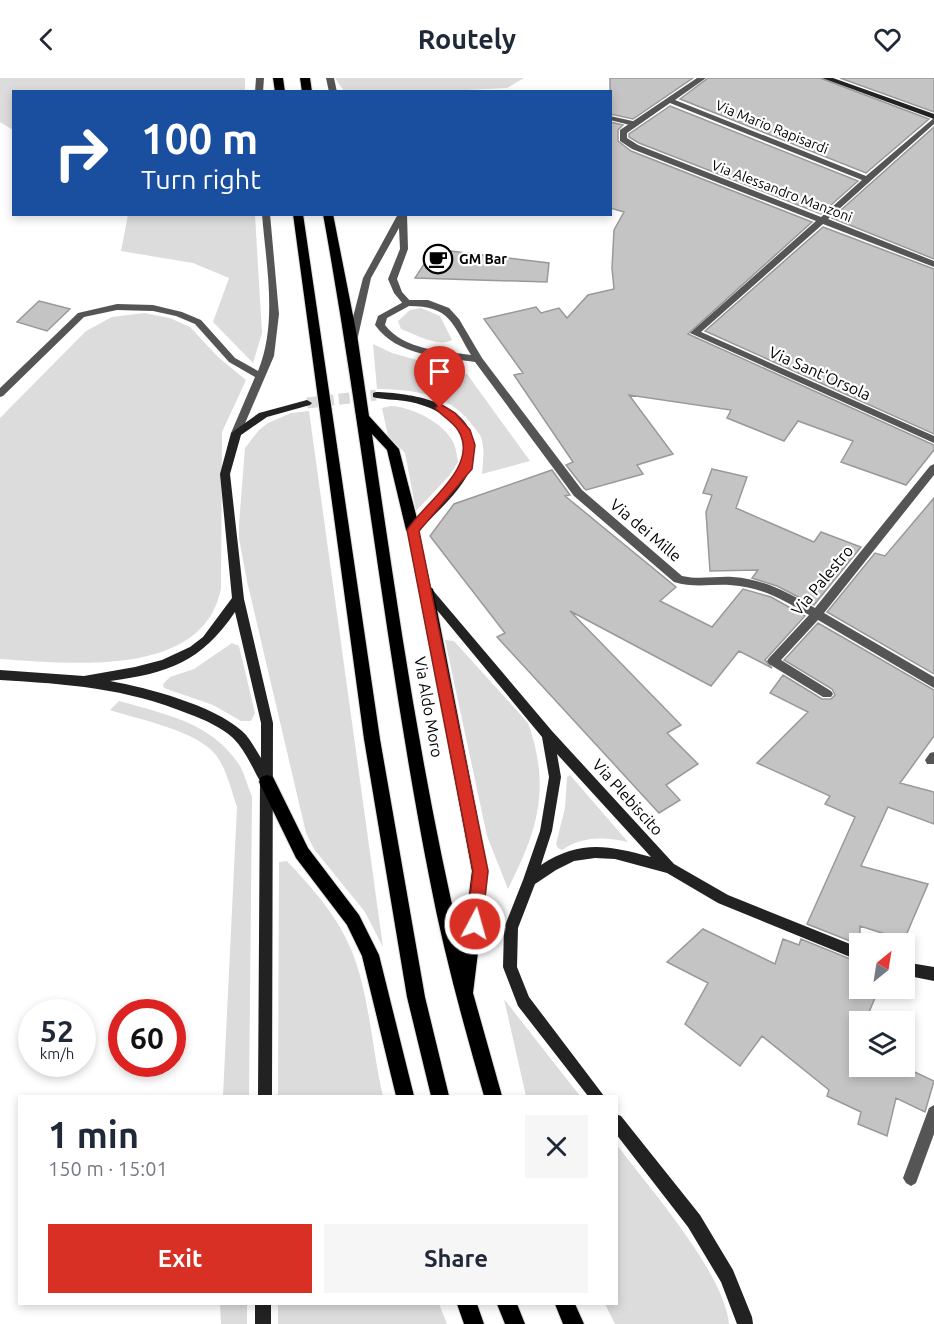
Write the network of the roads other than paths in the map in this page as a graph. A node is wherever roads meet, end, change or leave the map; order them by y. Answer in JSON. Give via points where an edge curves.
{"nodes":[{"id":1,"x":702,"y":78,"type":"edge"},
{"id":2,"x":826,"y":78,"type":"edge"},
{"id":3,"x":668,"y":100,"type":"junction"},
{"id":4,"x":612,"y":118,"type":"edge"},
{"id":5,"x":934,"y":119,"type":"edge"},
{"id":6,"x":634,"y":124,"type":"junction"},
{"id":7,"x":866,"y":179,"type":"junction"},
{"id":8,"x":266,"y":216,"type":"edge"},
{"id":9,"x":297,"y":216,"type":"edge"},
{"id":10,"x":328,"y":216,"type":"edge"},
{"id":11,"x":402,"y":216,"type":"edge"},
{"id":12,"x":403,"y":216,"type":"edge"},
{"id":13,"x":819,"y":220,"type":"junction"},
{"id":14,"x":934,"y":264,"type":"edge"},
{"id":15,"x":407,"y":303,"type":"junction"},
{"id":16,"x":352,"y":341,"type":"junction"},
{"id":17,"x":477,"y":359,"type":"junction"},
{"id":18,"x":260,"y":376,"type":"junction"},
{"id":19,"x":0,"y":394,"type":"edge"},
{"id":20,"x":376,"y":395,"type":"tunnel mouth"},
{"id":21,"x":307,"y":403,"type":"tunnel mouth"},
{"id":22,"x":361,"y":416,"type":"junction"},
{"id":23,"x":236,"y":433,"type":"junction"},
{"id":24,"x":934,"y":440,"type":"edge"},
{"id":25,"x":934,"y":468,"type":"edge"},
{"id":26,"x":413,"y":530,"type":"junction"},
{"id":27,"x":426,"y":589,"type":"junction"},
{"id":28,"x":238,"y":599,"type":"junction"},
{"id":29,"x":817,"y":614,"type":"junction"},
{"id":30,"x":0,"y":675,"type":"edge"},
{"id":31,"x":80,"y":680,"type":"junction"},
{"id":32,"x":934,"y":682,"type":"edge"},
{"id":33,"x":827,"y":694,"type":"dead end"},
{"id":34,"x":548,"y":735,"type":"junction"},
{"id":35,"x":267,"y":782,"type":"junction"},
{"id":36,"x":669,"y":868,"type":"junction"},
{"id":37,"x":530,"y":880,"type":"junction"},
{"id":38,"x":849,"y":951,"type":"edge"},
{"id":39,"x":915,"y":970,"type":"edge"},
{"id":40,"x":934,"y":974,"type":"edge"},
{"id":41,"x":465,"y":997,"type":"junction"},
{"id":42,"x":265,"y":1095,"type":"edge"},
{"id":43,"x":405,"y":1095,"type":"edge"},
{"id":44,"x":440,"y":1095,"type":"edge"},
{"id":45,"x":493,"y":1095,"type":"edge"},
{"id":46,"x":596,"y":1095,"type":"edge"},
{"id":47,"x":934,"y":1113,"type":"edge"},
{"id":48,"x":618,"y":1124,"type":"edge"},
{"id":49,"x":911,"y":1178,"type":"dead end"},
{"id":50,"x":263,"y":1305,"type":"edge"},
{"id":51,"x":467,"y":1305,"type":"edge"},
{"id":52,"x":507,"y":1305,"type":"edge"},
{"id":53,"x":565,"y":1305,"type":"edge"},
{"id":54,"x":263,"y":1324,"type":"edge"},
{"id":55,"x":474,"y":1324,"type":"edge"},
{"id":56,"x":515,"y":1324,"type":"edge"},
{"id":57,"x":574,"y":1324,"type":"edge"},
{"id":58,"x":745,"y":1324,"type":"edge"}],
"edges":[{"from":1,"to":3,"type":"street"},
{"from":2,"to":5,"type":"main road"},
{"from":3,"to":6,"type":"street"},
{"from":3,"to":7,"type":"street","name":"Via Mario Rapisardi"},
{"from":4,"to":6,"type":"street"},
{"from":5,"to":7,"type":"street"},
{"from":6,"to":13,"type":"street","name":"Via Alessandro Manzoni","via":[[622,132],[622,139],[635,147]]},
{"from":7,"to":13,"type":"street"},
{"from":8,"to":18,"type":"street","via":[[274,314],[269,356]]},
{"from":9,"to":44,"type":"main road","via":[[372,739],[416,997]]},
{"from":10,"to":16,"type":"main road","name":"Via Aldo Moro"},
{"from":11,"to":16,"type":"street","via":[[367,278]]},
{"from":12,"to":15,"type":"street","via":[[404,252],[392,273],[393,285]]},
{"from":13,"to":14,"type":"street","name":"Via Alessandro Manzoni"},
{"from":13,"to":24,"type":"street","name":"Via Sant'Orsola","via":[[695,333]]},
{"from":15,"to":17,"type":"street","name":"Via dei Mille","via":[[428,303],[446,310]]},
{"from":15,"to":17,"type":"street","via":[[382,315],[380,325],[384,334],[396,342]]},
{"from":16,"to":22,"type":"main road","name":"Via Aldo Moro"},
{"from":17,"to":29,"type":"street","name":"Via dei Mille","via":[[578,493],[678,579],[694,584],[756,584]]},
{"from":18,"to":19,"type":"street","via":[[232,360],[198,322],[153,308],[117,307],[81,315]]},
{"from":18,"to":23,"type":"street"},
{"from":20,"to":26,"type":"main road","via":[[401,395],[440,408],[464,430],[469,445],[466,469]]},
{"from":21,"to":23,"type":"main road","via":[[263,415]]},
{"from":22,"to":26,"type":"main road","via":[[393,449]]},
{"from":22,"to":41,"type":"main road","name":"Via Aldo Moro","via":[[437,877]]},
{"from":23,"to":28,"type":"main road","via":[[225,474]]},
{"from":25,"to":29,"type":"street","name":"Via Palestro"},
{"from":26,"to":27,"type":"main road"},
{"from":27,"to":34,"type":"main road","name":"Via Plebiscito"},
{"from":27,"to":41,"type":"main road","via":[[480,871]]},
{"from":28,"to":31,"type":"main road","via":[[206,640],[172,662],[147,670]]},
{"from":28,"to":35,"type":"main road","via":[[267,723]]},
{"from":29,"to":32,"type":"street","name":"Via dei Mille"},
{"from":29,"to":33,"type":"street","name":"Via Palestro","via":[[773,661]]},
{"from":30,"to":31,"type":"main road"},
{"from":31,"to":35,"type":"main road","via":[[147,695],[212,718],[237,734]]},
{"from":34,"to":36,"type":"main road","name":"Via Plebiscito"},
{"from":34,"to":37,"type":"main road","via":[[554,787],[546,831]]},
{"from":35,"to":42,"type":"main road"},
{"from":35,"to":43,"type":"main road","via":[[302,853],[353,920],[370,955]]},
{"from":36,"to":37,"type":"main road","via":[[628,856],[595,852],[572,856]]},
{"from":36,"to":38,"type":"main road","name":"Via Plebiscito","via":[[723,899]]},
{"from":37,"to":46,"type":"main road","via":[[511,928],[510,967],[523,1001]]},
{"from":39,"to":40,"type":"main road"},
{"from":41,"to":45,"type":"main road","name":"Via Aldo Moro"},
{"from":47,"to":49,"type":"street"},
{"from":48,"to":58,"type":"main road","via":[[694,1221],[727,1276]]},
{"from":50,"to":54,"type":"main road"},
{"from":51,"to":55,"type":"main road"},
{"from":52,"to":56,"type":"main road"},
{"from":53,"to":57,"type":"main road"}]}
